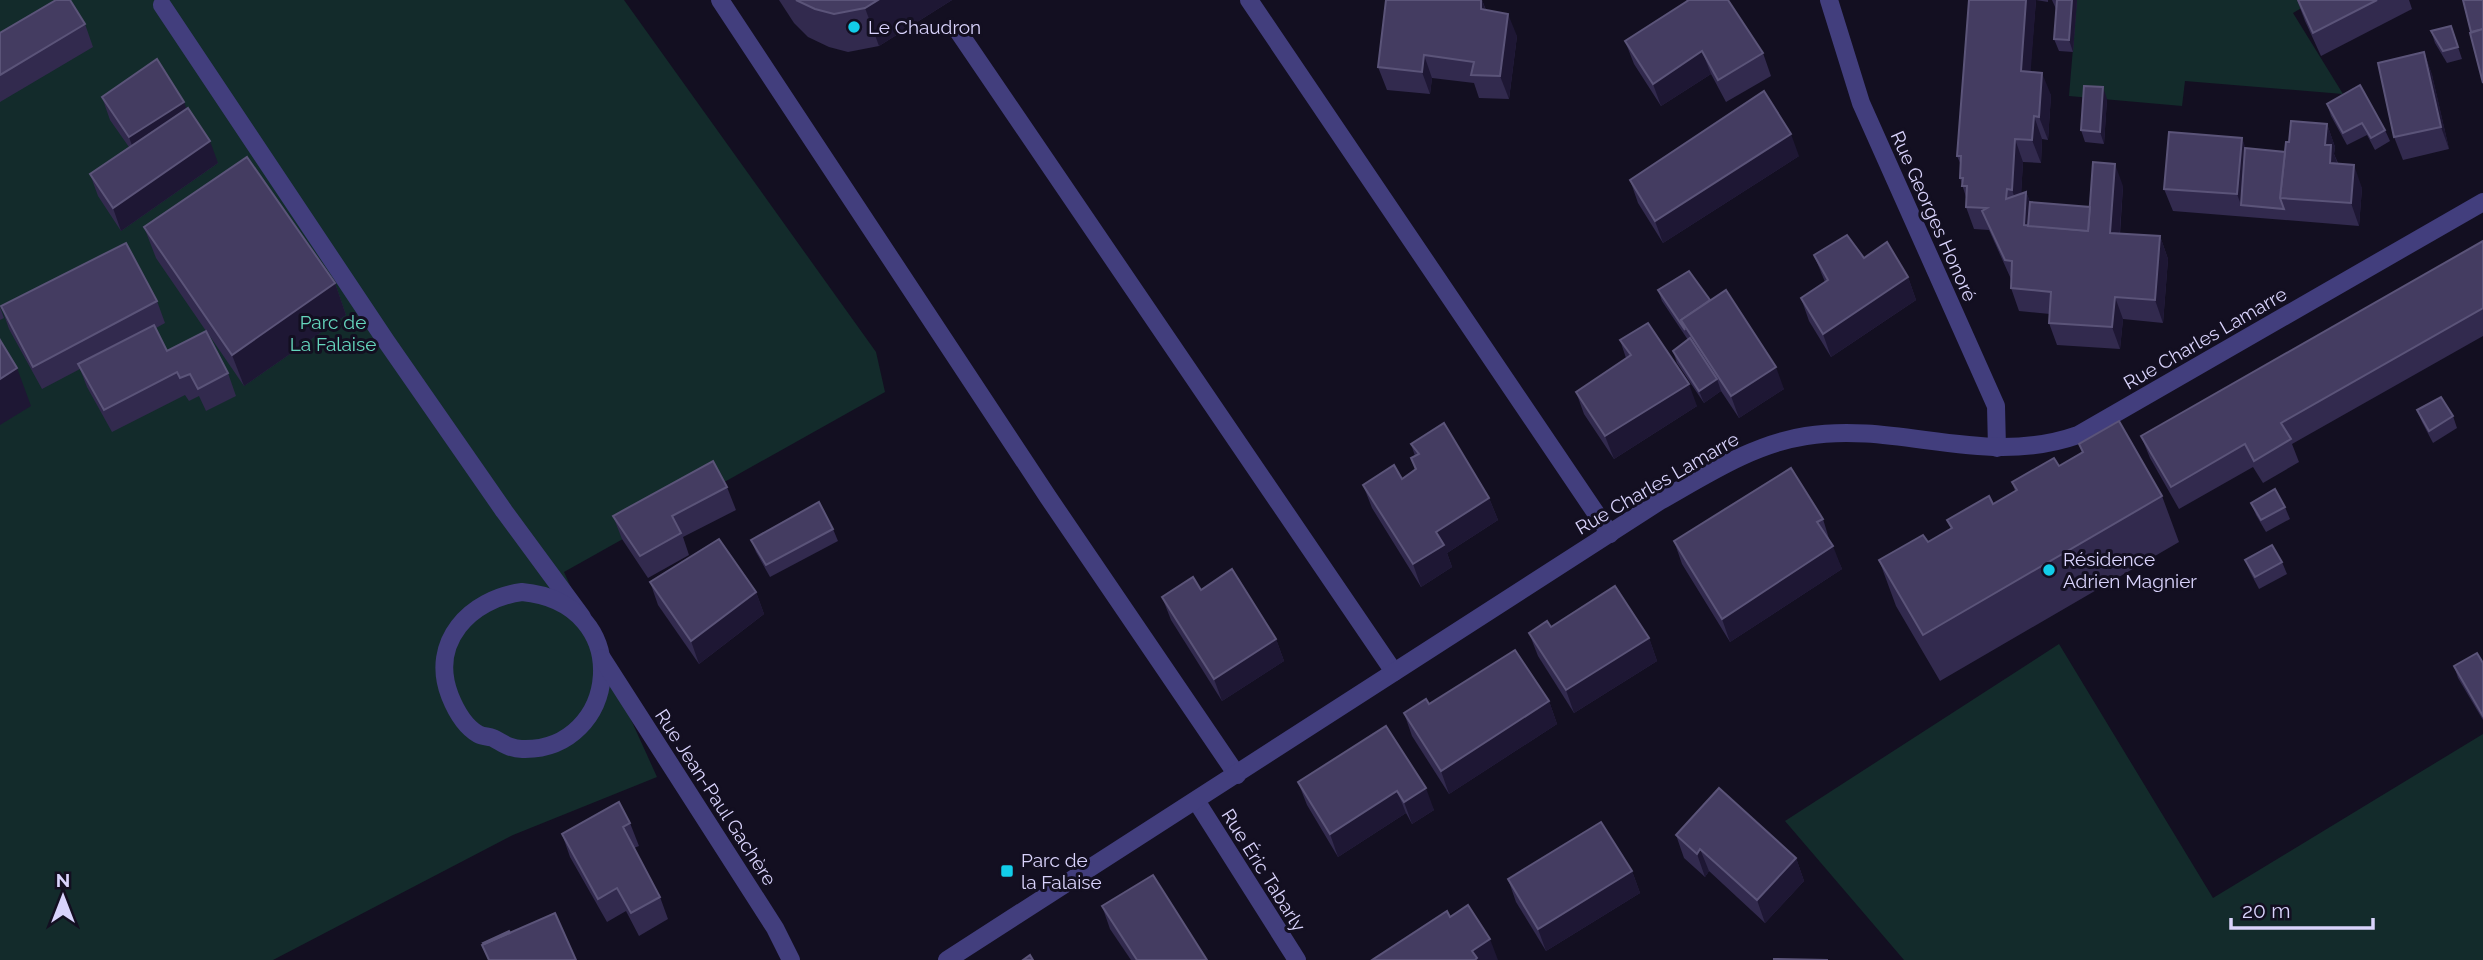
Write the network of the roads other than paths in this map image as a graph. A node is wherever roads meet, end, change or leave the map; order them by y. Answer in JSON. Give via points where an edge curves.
{"nodes":[{"id":1,"x":720,"y":0,"type":"edge"},
{"id":2,"x":1249,"y":0,"type":"edge"},
{"id":3,"x":1829,"y":0,"type":"edge"},
{"id":4,"x":162,"y":5,"type":"dead end"},
{"id":5,"x":958,"y":31,"type":"dead end"},
{"id":6,"x":2483,"y":202,"type":"edge"},
{"id":7,"x":1997,"y":448,"type":"junction"},
{"id":8,"x":1610,"y":534,"type":"junction"},
{"id":9,"x":582,"y":617,"type":"junction"},
{"id":10,"x":602,"y":657,"type":"junction"},
{"id":11,"x":1394,"y":672,"type":"junction"},
{"id":12,"x":1237,"y":775,"type":"junction"},
{"id":13,"x":1196,"y":802,"type":"junction"},
{"id":14,"x":791,"y":960,"type":"edge"},
{"id":15,"x":947,"y":960,"type":"edge"},
{"id":16,"x":1297,"y":960,"type":"edge"}],
"edges":[{"from":1,"to":12,"type":"street"},
{"from":2,"to":8,"type":"street"},
{"from":3,"to":7,"type":"street","name":"Rue Georges Honoré","via":[[1861,103],[1996,406]]},
{"from":4,"to":9,"type":"street","via":[[386,341]]},
{"from":5,"to":11,"type":"street"},
{"from":6,"to":7,"type":"street","name":"Rue Charles Lamarre","via":[[2078,436],[2055,443]]},
{"from":7,"to":8,"type":"street","name":"Rue Charles Lamarre","via":[[1855,433],[1786,440],[1706,475]]},
{"from":8,"to":11,"type":"street","name":"Rue Charles Lamarre"},
{"from":9,"to":10,"type":"street"},
{"from":9,"to":10,"type":"street","via":[[555,598],[522,592],[497,597],[475,609],[446,645],[446,678],[454,710],[480,736],[507,747],[552,744],[578,727],[596,703]]},
{"from":10,"to":14,"type":"street","name":"Rue Jean-Paul Gachère"},
{"from":11,"to":12,"type":"street","name":"Rue Charles Lamarre"},
{"from":12,"to":13,"type":"street","name":"Rue Charles Lamarre"},
{"from":13,"to":15,"type":"street","name":"Rue Charles Lamarre"},
{"from":13,"to":16,"type":"street","name":"Rue Éric Tabarly"}]}
